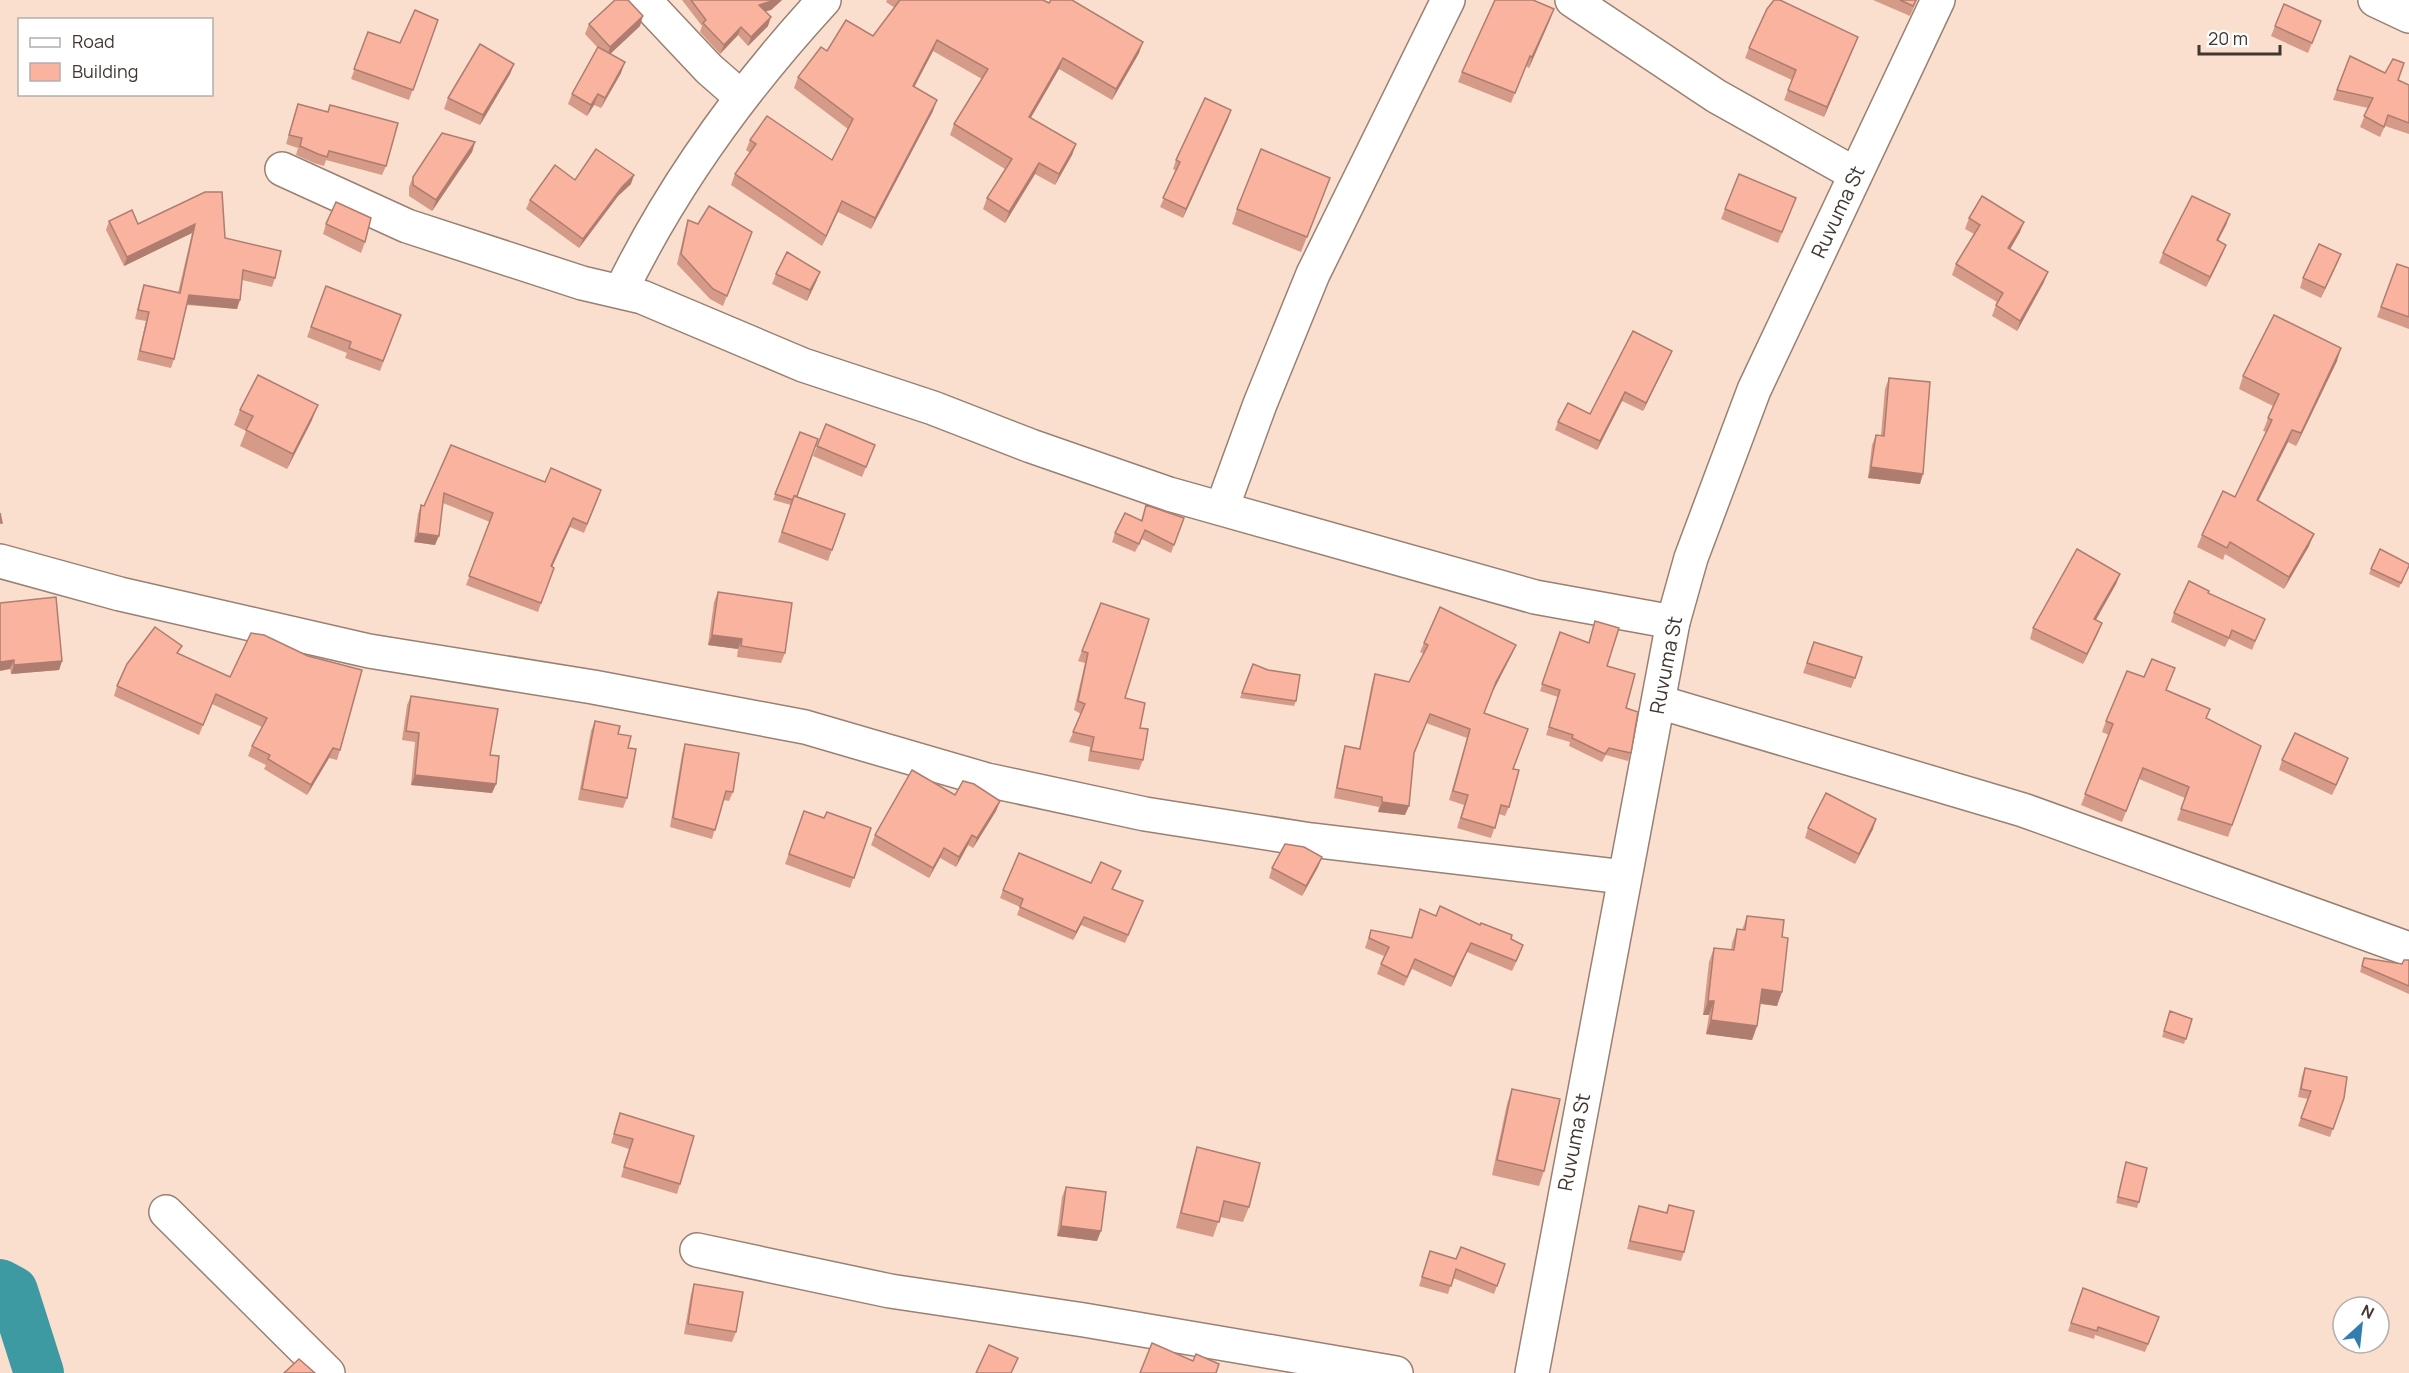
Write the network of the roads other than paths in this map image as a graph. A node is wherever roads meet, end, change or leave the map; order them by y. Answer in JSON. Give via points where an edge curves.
{"nodes":[{"id":1,"x":644,"y":0,"type":"edge"},
{"id":2,"x":824,"y":0,"type":"edge"},
{"id":3,"x":1448,"y":0,"type":"edge"},
{"id":4,"x":1572,"y":0,"type":"edge"},
{"id":5,"x":1938,"y":0,"type":"edge"},
{"id":6,"x":2375,"y":0,"type":"edge"},
{"id":7,"x":2409,"y":16,"type":"edge"},
{"id":8,"x":741,"y":97,"type":"junction"},
{"id":9,"x":282,"y":169,"type":"dead end"},
{"id":10,"x":1856,"y":174,"type":"junction"},
{"id":11,"x":621,"y":291,"type":"junction"},
{"id":12,"x":1221,"y":508,"type":"junction"},
{"id":13,"x":0,"y":561,"type":"edge"},
{"id":14,"x":1673,"y":622,"type":"junction"},
{"id":15,"x":1659,"y":702,"type":"junction"},
{"id":16,"x":1624,"y":877,"type":"junction"},
{"id":17,"x":2409,"y":949,"type":"edge"},
{"id":18,"x":166,"y":1212,"type":"dead end"},
{"id":19,"x":697,"y":1250,"type":"dead end"},
{"id":20,"x":328,"y":1373,"type":"edge"},
{"id":21,"x":1396,"y":1373,"type":"edge"},
{"id":22,"x":1532,"y":1373,"type":"edge"}],
"edges":[{"from":1,"to":8,"type":"street","via":[[708,69]]},
{"from":2,"to":8,"type":"street"},
{"from":3,"to":12,"type":"street","via":[[1313,274]]},
{"from":4,"to":10,"type":"street","via":[[1716,96]]},
{"from":5,"to":10,"type":"street","name":"Ruvuma St"},
{"from":6,"to":7,"type":"street"},
{"from":8,"to":11,"type":"street","via":[[681,184]]},
{"from":9,"to":11,"type":"street","via":[[407,226],[559,276]]},
{"from":10,"to":14,"type":"street","name":"Ruvuma St","via":[[1754,390],[1691,558]]},
{"from":11,"to":12,"type":"street","via":[[661,304],[803,365],[933,408],[1104,472]]},
{"from":12,"to":14,"type":"street","via":[[1535,597]]},
{"from":13,"to":16,"type":"street","via":[[120,594],[369,651],[594,687],[806,727],[987,780],[1145,814],[1311,840]]},
{"from":14,"to":15,"type":"street","name":"Ruvuma St"},
{"from":15,"to":16,"type":"street","name":"Ruvuma St"},
{"from":15,"to":17,"type":"street","via":[[2023,810]]},
{"from":16,"to":22,"type":"street","name":"Ruvuma St"},
{"from":18,"to":20,"type":"street"},
{"from":19,"to":21,"type":"street","via":[[890,1291]]}]}
